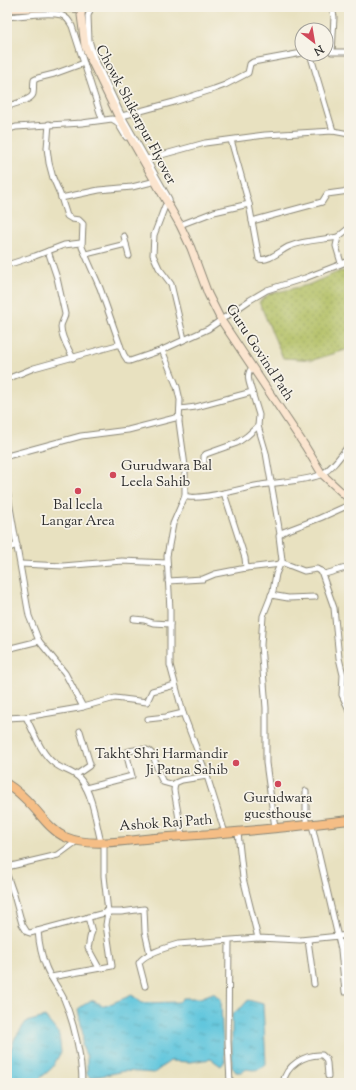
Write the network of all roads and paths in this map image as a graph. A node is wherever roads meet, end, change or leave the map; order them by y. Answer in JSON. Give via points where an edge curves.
{"nodes":[{"id":1,"x":91,"y":7,"type":"edge"},
{"id":2,"x":332,"y":7,"type":"edge"},
{"id":3,"x":82,"y":8,"type":"edge"},
{"id":4,"x":7,"y":9,"type":"edge"},
{"id":5,"x":7,"y":16,"type":"edge"},
{"id":6,"x":349,"y":52,"type":"edge"},
{"id":7,"x":294,"y":54,"type":"edge"},
{"id":8,"x":313,"y":62,"type":"edge"},
{"id":9,"x":84,"y":63,"type":"junction"},
{"id":10,"x":7,"y":107,"type":"edge"},
{"id":11,"x":122,"y":116,"type":"junction"},
{"id":12,"x":102,"y":119,"type":"junction"},
{"id":13,"x":49,"y":124,"type":"junction"},
{"id":14,"x":7,"y":130,"type":"edge"},
{"id":15,"x":333,"y":131,"type":"junction"},
{"id":16,"x":349,"y":134,"type":"edge"},
{"id":17,"x":231,"y":140,"type":"junction"},
{"id":18,"x":147,"y":158,"type":"junction"},
{"id":19,"x":152,"y":182,"type":"junction"},
{"id":20,"x":349,"y":191,"type":"edge"},
{"id":21,"x":62,"y":198,"type":"junction"},
{"id":22,"x":249,"y":204,"type":"junction"},
{"id":23,"x":168,"y":207,"type":"junction"},
{"id":24,"x":252,"y":221,"type":"junction"},
{"id":25,"x":180,"y":225,"type":"junction"},
{"id":26,"x":349,"y":228,"type":"edge"},
{"id":27,"x":124,"y":236,"type":"dead end"},
{"id":28,"x":338,"y":237,"type":"junction"},
{"id":29,"x":81,"y":243,"type":"junction"},
{"id":30,"x":126,"y":244,"type":"junction"},
{"id":31,"x":48,"y":250,"type":"junction"},
{"id":32,"x":86,"y":254,"type":"junction"},
{"id":33,"x":129,"y":256,"type":"dead end"},
{"id":34,"x":349,"y":261,"type":"edge"},
{"id":35,"x":341,"y":263,"type":"junction"},
{"id":36,"x":7,"y":264,"type":"edge"},
{"id":37,"x":221,"y":320,"type":"junction"},
{"id":38,"x":184,"y":339,"type":"junction"},
{"id":39,"x":120,"y":346,"type":"junction"},
{"id":40,"x":162,"y":350,"type":"junction"},
{"id":41,"x":73,"y":358,"type":"junction"},
{"id":42,"x":252,"y":368,"type":"junction"},
{"id":43,"x":7,"y":379,"type":"edge"},
{"id":44,"x":252,"y":392,"type":"junction"},
{"id":45,"x":180,"y":409,"type":"junction"},
{"id":46,"x":179,"y":416,"type":"junction"},
{"id":47,"x":258,"y":426,"type":"junction"},
{"id":48,"x":349,"y":444,"type":"edge"},
{"id":49,"x":7,"y":456,"type":"edge"},
{"id":50,"x":204,"y":461,"type":"dead end"},
{"id":51,"x":322,"y":474,"type":"junction"},
{"id":52,"x":272,"y":483,"type":"junction"},
{"id":53,"x":7,"y":490,"type":"edge"},
{"id":54,"x":224,"y":493,"type":"junction"},
{"id":55,"x":185,"y":496,"type":"junction"},
{"id":56,"x":349,"y":499,"type":"edge"},
{"id":57,"x":349,"y":505,"type":"edge"},
{"id":58,"x":280,"y":534,"type":"junction"},
{"id":59,"x":17,"y":545,"type":"junction"},
{"id":60,"x":7,"y":549,"type":"edge"},
{"id":61,"x":167,"y":563,"type":"junction"},
{"id":62,"x":281,"y":563,"type":"junction"},
{"id":63,"x":20,"y":564,"type":"junction"},
{"id":64,"x":349,"y":567,"type":"edge"},
{"id":65,"x":246,"y":568,"type":"junction"},
{"id":66,"x":321,"y":571,"type":"junction"},
{"id":67,"x":168,"y":581,"type":"junction"},
{"id":68,"x":272,"y":595,"type":"junction"},
{"id":69,"x":315,"y":597,"type":"dead end"},
{"id":70,"x":134,"y":619,"type":"dead end"},
{"id":71,"x":170,"y":624,"type":"junction"},
{"id":72,"x":40,"y":641,"type":"junction"},
{"id":73,"x":7,"y":649,"type":"edge"},
{"id":74,"x":175,"y":685,"type":"junction"},
{"id":75,"x":83,"y":707,"type":"junction"},
{"id":76,"x":349,"y":710,"type":"edge"},
{"id":77,"x":183,"y":713,"type":"junction"},
{"id":78,"x":26,"y":717,"type":"junction"},
{"id":79,"x":7,"y":718,"type":"edge"},
{"id":80,"x":148,"y":719,"type":"dead end"},
{"id":81,"x":80,"y":731,"type":"dead end"},
{"id":82,"x":76,"y":775,"type":"junction"},
{"id":83,"x":207,"y":776,"type":"junction"},
{"id":84,"x":7,"y":784,"type":"edge"},
{"id":85,"x":174,"y":785,"type":"junction"},
{"id":86,"x":86,"y":788,"type":"junction"},
{"id":87,"x":306,"y":791,"type":"dead end"},
{"id":88,"x":349,"y":820,"type":"edge"},
{"id":89,"x":309,"y":825,"type":"junction"},
{"id":90,"x":275,"y":828,"type":"junction"},
{"id":91,"x":238,"y":832,"type":"junction"},
{"id":92,"x":225,"y":833,"type":"junction"},
{"id":93,"x":182,"y":836,"type":"junction"},
{"id":94,"x":77,"y":841,"type":"junction"},
{"id":95,"x":103,"y":842,"type":"junction"},
{"id":96,"x":7,"y":867,"type":"edge"},
{"id":97,"x":7,"y":875,"type":"edge"},
{"id":98,"x":108,"y":912,"type":"junction"},
{"id":99,"x":88,"y":918,"type":"junction"},
{"id":100,"x":38,"y":931,"type":"junction"},
{"id":101,"x":349,"y":935,"type":"edge"},
{"id":102,"x":338,"y":936,"type":"junction"},
{"id":103,"x":258,"y":938,"type":"junction"},
{"id":104,"x":308,"y":940,"type":"junction"},
{"id":105,"x":229,"y":942,"type":"junction"},
{"id":106,"x":150,"y":954,"type":"junction"},
{"id":107,"x":99,"y":968,"type":"junction"},
{"id":108,"x":51,"y":977,"type":"junction"},
{"id":109,"x":314,"y":984,"type":"dead end"},
{"id":110,"x":145,"y":986,"type":"dead end"},
{"id":111,"x":345,"y":992,"type":"dead end"},
{"id":112,"x":328,"y":1076,"type":"dead end"},
{"id":113,"x":82,"y":1083,"type":"edge"},
{"id":114,"x":230,"y":1083,"type":"edge"},
{"id":115,"x":284,"y":1083,"type":"edge"}],
"edges":[{"from":1,"to":11,"type":"street","via":[[88,16],[89,40]]},
{"from":2,"to":6,"type":"street","via":[[332,52]]},
{"from":3,"to":4,"type":"street","name":"Chowk Shikarpur Flyover"},
{"from":3,"to":23,"type":"street","name":"Chowk Shikarpur Flyover","via":[[85,46],[90,58],[119,118]]},
{"from":5,"to":9,"type":"street","via":[[62,15],[72,26]]},
{"from":7,"to":11,"type":"street","via":[[252,62],[248,73],[225,85]]},
{"from":8,"to":15,"type":"street"},
{"from":9,"to":10,"type":"street","via":[[34,80],[33,95],[25,101]]},
{"from":9,"to":12,"type":"street"},
{"from":11,"to":18,"type":"street"},
{"from":12,"to":13,"type":"street","via":[[82,123]]},
{"from":12,"to":19,"type":"street","via":[[117,122]]},
{"from":13,"to":14,"type":"street"},
{"from":13,"to":21,"type":"street","via":[[49,163]]},
{"from":15,"to":16,"type":"street"},
{"from":15,"to":17,"type":"street"},
{"from":17,"to":18,"type":"street","via":[[205,143]]},
{"from":17,"to":22,"type":"street"},
{"from":18,"to":23,"type":"street","via":[[171,203]]},
{"from":19,"to":21,"type":"street"},
{"from":19,"to":23,"type":"street"},
{"from":20,"to":24,"type":"street","via":[[327,194],[322,202]]},
{"from":21,"to":29,"type":"street","via":[[67,216],[83,224]]},
{"from":22,"to":24,"type":"street"},
{"from":22,"to":25,"type":"street","via":[[214,212]]},
{"from":23,"to":25,"type":"street","name":"Guru Govind Path"},
{"from":23,"to":38,"type":"street","via":[[154,235],[153,255],[171,284]]},
{"from":24,"to":28,"type":"street","via":[[258,256],[262,260],[299,243]]},
{"from":25,"to":37,"type":"street","name":"Guru Govind Path"},
{"from":26,"to":28,"type":"street"},
{"from":27,"to":30,"type":"street"},
{"from":28,"to":35,"type":"street","via":[[336,246]]},
{"from":29,"to":31,"type":"street"},
{"from":29,"to":32,"type":"street"},
{"from":30,"to":32,"type":"street"},
{"from":30,"to":33,"type":"street"},
{"from":31,"to":36,"type":"street"},
{"from":31,"to":41,"type":"street","via":[[65,318],[61,326]]},
{"from":32,"to":39,"type":"street"},
{"from":34,"to":35,"type":"street"},
{"from":35,"to":37,"type":"street","via":[[331,269],[267,290]]},
{"from":37,"to":38,"type":"street","via":[[208,329]]},
{"from":37,"to":42,"type":"street","name":"Guru Govind Path"},
{"from":38,"to":40,"type":"street"},
{"from":39,"to":40,"type":"street","via":[[128,361]]},
{"from":39,"to":41,"type":"street"},
{"from":40,"to":45,"type":"street","via":[[177,387]]},
{"from":41,"to":43,"type":"street","via":[[34,368]]},
{"from":42,"to":44,"type":"street","via":[[248,375]]},
{"from":42,"to":51,"type":"street","name":"Guru Govind Path"},
{"from":44,"to":45,"type":"street"},
{"from":44,"to":47,"type":"street","via":[[259,415]]},
{"from":45,"to":46,"type":"street"},
{"from":46,"to":49,"type":"street","via":[[128,430],[81,436]]},
{"from":46,"to":55,"type":"street","via":[[185,466]]},
{"from":47,"to":50,"type":"street","via":[[237,443],[206,454]]},
{"from":47,"to":52,"type":"street"},
{"from":48,"to":51,"type":"street","via":[[338,460]]},
{"from":51,"to":52,"type":"street"},
{"from":51,"to":56,"type":"street","name":"Guru Govind Path"},
{"from":52,"to":54,"type":"street"},
{"from":52,"to":58,"type":"street"},
{"from":53,"to":59,"type":"street"},
{"from":54,"to":55,"type":"street","via":[[192,498]]},
{"from":54,"to":65,"type":"street"},
{"from":55,"to":61,"type":"street","via":[[171,533]]},
{"from":57,"to":58,"type":"street"},
{"from":58,"to":62,"type":"street"},
{"from":59,"to":60,"type":"street"},
{"from":59,"to":63,"type":"street"},
{"from":61,"to":63,"type":"street","via":[[122,561],[63,566]]},
{"from":61,"to":67,"type":"street"},
{"from":62,"to":65,"type":"street"},
{"from":62,"to":66,"type":"street","via":[[304,571]]},
{"from":62,"to":68,"type":"street"},
{"from":63,"to":72,"type":"street","via":[[29,616]]},
{"from":64,"to":66,"type":"street","via":[[328,573]]},
{"from":65,"to":67,"type":"street","via":[[203,579]]},
{"from":66,"to":76,"type":"street","via":[[334,608],[343,675],[342,695]]},
{"from":67,"to":71,"type":"street"},
{"from":68,"to":69,"type":"street","via":[[288,598]]},
{"from":68,"to":90,"type":"street","via":[[263,616],[260,652],[266,708],[266,763]]},
{"from":70,"to":71,"type":"street"},
{"from":71,"to":74,"type":"street","via":[[170,665]]},
{"from":72,"to":73,"type":"street"},
{"from":72,"to":75,"type":"street","via":[[65,673]]},
{"from":74,"to":75,"type":"street","via":[[152,691],[147,702],[115,698]]},
{"from":74,"to":77,"type":"street"},
{"from":75,"to":78,"type":"street"},
{"from":77,"to":80,"type":"street"},
{"from":77,"to":83,"type":"street"},
{"from":78,"to":79,"type":"street"},
{"from":78,"to":82,"type":"street","via":[[50,759]]},
{"from":81,"to":82,"type":"street","via":[[90,764]]},
{"from":82,"to":86,"type":"street"},
{"from":83,"to":85,"type":"street","via":[[182,780]]},
{"from":83,"to":92,"type":"street"},
{"from":84,"to":94,"type":"main road","name":"Ashok Raj Path","via":[[16,789],[51,827],[63,836]]},
{"from":85,"to":86,"type":"street","via":[[163,782],[153,757],[144,748],[126,752],[132,776]]},
{"from":85,"to":93,"type":"street"},
{"from":86,"to":95,"type":"street"},
{"from":87,"to":89,"type":"street"},
{"from":88,"to":89,"type":"main road","name":"Ashok Raj Path"},
{"from":89,"to":90,"type":"main road","name":"Ashok Raj Path"},
{"from":89,"to":102,"type":"street"},
{"from":90,"to":91,"type":"main road","name":"Ashok Raj Path"},
{"from":91,"to":92,"type":"main road","name":"Ashok Raj Path"},
{"from":91,"to":103,"type":"street","via":[[242,878]]},
{"from":92,"to":93,"type":"main road","name":"Ashok Raj Path"},
{"from":93,"to":95,"type":"main road","name":"Ashok Raj Path"},
{"from":94,"to":95,"type":"main road","name":"Ashok Raj Path"},
{"from":94,"to":96,"type":"street","via":[[58,855]]},
{"from":95,"to":98,"type":"street"},
{"from":97,"to":100,"type":"street","via":[[24,929],[30,933]]},
{"from":98,"to":99,"type":"street"},
{"from":98,"to":106,"type":"street","via":[[144,909],[145,932]]},
{"from":98,"to":107,"type":"street","via":[[106,925],[112,966]]},
{"from":99,"to":100,"type":"street"},
{"from":99,"to":107,"type":"street","via":[[92,932],[88,948]]},
{"from":100,"to":108,"type":"street","via":[[41,952]]},
{"from":101,"to":102,"type":"street"},
{"from":102,"to":104,"type":"street"},
{"from":102,"to":111,"type":"street"},
{"from":103,"to":104,"type":"street"},
{"from":103,"to":105,"type":"street"},
{"from":104,"to":109,"type":"street"},
{"from":105,"to":106,"type":"street","via":[[178,944]]},
{"from":105,"to":114,"type":"street"},
{"from":106,"to":110,"type":"street","via":[[143,957],[139,963]]},
{"from":107,"to":108,"type":"street"},
{"from":108,"to":113,"type":"street","via":[[62,995],[71,1020]]},
{"from":112,"to":115,"type":"street","via":[[326,1059],[322,1055],[309,1056],[286,1073]]}]}
